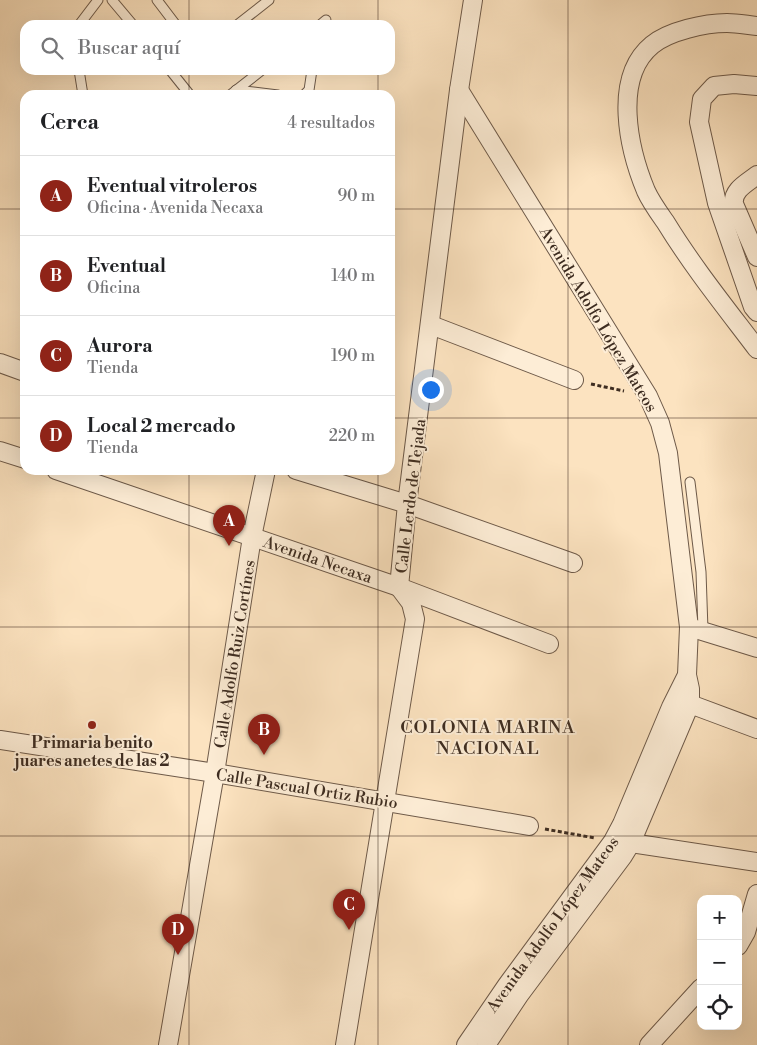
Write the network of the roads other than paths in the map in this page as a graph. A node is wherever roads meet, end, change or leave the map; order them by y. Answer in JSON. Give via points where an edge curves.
{"nodes":[{"id":1,"x":98,"y":0,"type":"edge"},
{"id":2,"x":112,"y":0,"type":"edge"},
{"id":3,"x":157,"y":0,"type":"edge"},
{"id":4,"x":268,"y":0,"type":"edge"},
{"id":5,"x":473,"y":0,"type":"edge"},
{"id":6,"x":83,"y":20,"type":"edge"},
{"id":7,"x":129,"y":20,"type":"edge"},
{"id":8,"x":172,"y":20,"type":"edge"},
{"id":9,"x":243,"y":20,"type":"edge"},
{"id":10,"x":757,"y":26,"type":"edge"},
{"id":11,"x":80,"y":75,"type":"edge"},
{"id":12,"x":174,"y":75,"type":"edge"},
{"id":13,"x":256,"y":75,"type":"edge"},
{"id":14,"x":311,"y":75,"type":"edge"},
{"id":15,"x":757,"y":86,"type":"edge"},
{"id":16,"x":82,"y":90,"type":"edge"},
{"id":17,"x":186,"y":90,"type":"edge"},
{"id":18,"x":237,"y":90,"type":"edge"},
{"id":19,"x":309,"y":90,"type":"edge"},
{"id":20,"x":459,"y":90,"type":"junction"},
{"id":21,"x":757,"y":175,"type":"edge"},
{"id":22,"x":757,"y":257,"type":"edge"},
{"id":23,"x":757,"y":312,"type":"edge"},
{"id":24,"x":431,"y":325,"type":"junction"},
{"id":25,"x":757,"y":349,"type":"edge"},
{"id":26,"x":0,"y":363,"type":"edge"},
{"id":27,"x":20,"y":370,"type":"edge"},
{"id":28,"x":574,"y":380,"type":"road end"},
{"id":29,"x":0,"y":451,"type":"edge"},
{"id":30,"x":20,"y":457,"type":"edge"},
{"id":31,"x":71,"y":475,"type":"edge"},
{"id":32,"x":265,"y":475,"type":"edge"},
{"id":33,"x":312,"y":475,"type":"edge"},
{"id":34,"x":690,"y":482,"type":"dead end"},
{"id":35,"x":407,"y":504,"type":"junction"},
{"id":36,"x":252,"y":537,"type":"junction"},
{"id":37,"x":573,"y":564,"type":"dead end"},
{"id":38,"x":399,"y":586,"type":"junction"},
{"id":39,"x":696,"y":628,"type":"junction"},
{"id":40,"x":549,"y":644,"type":"dead end"},
{"id":41,"x":757,"y":648,"type":"edge"},
{"id":42,"x":687,"y":675,"type":"junction"},
{"id":43,"x":690,"y":704,"type":"junction"},
{"id":44,"x":757,"y":729,"type":"edge"},
{"id":45,"x":0,"y":740,"type":"edge"},
{"id":46,"x":215,"y":773,"type":"junction"},
{"id":47,"x":384,"y":801,"type":"junction"},
{"id":48,"x":529,"y":826,"type":"road end"},
{"id":49,"x":631,"y":843,"type":"junction"},
{"id":50,"x":757,"y":862,"type":"edge"},
{"id":51,"x":757,"y":894,"type":"edge"},
{"id":52,"x":741,"y":940,"type":"edge"},
{"id":53,"x":697,"y":992,"type":"edge"},
{"id":54,"x":168,"y":1045,"type":"edge"},
{"id":55,"x":345,"y":1045,"type":"edge"},
{"id":56,"x":466,"y":1045,"type":"edge"},
{"id":57,"x":486,"y":1045,"type":"edge"},
{"id":58,"x":649,"y":1045,"type":"edge"}],
"edges":[{"from":1,"to":6,"type":"lane"},
{"from":2,"to":7,"type":"lane"},
{"from":3,"to":8,"type":"lane"},
{"from":4,"to":9,"type":"lane"},
{"from":5,"to":20,"type":"street","name":"Calle Lerdo de Tejada"},
{"from":10,"to":25,"type":"street","via":[[726,23],[687,29],[666,36],[651,46],[638,62],[630,80],[627,121],[634,157],[647,192],[681,248]]},
{"from":11,"to":16,"type":"lane"},
{"from":12,"to":17,"type":"lane"},
{"from":13,"to":18,"type":"lane"},
{"from":14,"to":19,"type":"lane"},
{"from":15,"to":23,"type":"street","via":[[714,86],[702,99],[699,122],[717,203]]},
{"from":20,"to":24,"type":"street","name":"Calle Lerdo de Tejada"},
{"from":20,"to":39,"type":"street","name":"Avenida Adolfo López Mateos","via":[[648,396],[660,423],[668,453]]},
{"from":21,"to":22,"type":"street","via":[[733,196]]},
{"from":24,"to":28,"type":"street"},
{"from":24,"to":35,"type":"street","name":"Calle Lerdo de Tejada"},
{"from":26,"to":27,"type":"street"},
{"from":29,"to":30,"type":"street"},
{"from":31,"to":36,"type":"street","name":"Avenida Necaxa"},
{"from":32,"to":36,"type":"street","name":"Calle Adolfo Ruiz Cortínes"},
{"from":33,"to":35,"type":"street"},
{"from":34,"to":39,"type":"lane","via":[[701,572]]},
{"from":35,"to":37,"type":"street"},
{"from":35,"to":38,"type":"street","name":"Calle Lerdo de Tejada"},
{"from":36,"to":38,"type":"street","name":"Avenida Necaxa"},
{"from":36,"to":46,"type":"street","name":"Calle Adolfo Ruiz Cortínes"},
{"from":38,"to":40,"type":"street","name":"Avenida Necaxa"},
{"from":38,"to":47,"type":"street","name":"Calle Lerdo de Tejada","via":[[411,603],[415,619]]},
{"from":39,"to":41,"type":"street"},
{"from":39,"to":42,"type":"street","name":"Avenida Adolfo López Mateos"},
{"from":42,"to":43,"type":"street"},
{"from":42,"to":56,"type":"street","name":"Avenida Adolfo López Mateos","via":[[613,841]]},
{"from":43,"to":44,"type":"street"},
{"from":43,"to":49,"type":"street"},
{"from":45,"to":46,"type":"street","name":"Calle Pascual Ortiz Rubio"},
{"from":46,"to":47,"type":"street","name":"Calle Pascual Ortiz Rubio"},
{"from":46,"to":54,"type":"street","name":"Calle Adolfo Ruiz Cortínes"},
{"from":47,"to":48,"type":"street","name":"Calle Pascual Ortiz Rubio"},
{"from":47,"to":55,"type":"street","name":"Calle Lerdo de Tejada"},
{"from":49,"to":50,"type":"street"},
{"from":49,"to":57,"type":"street"},
{"from":51,"to":52,"type":"street"},
{"from":53,"to":58,"type":"street"}]}
